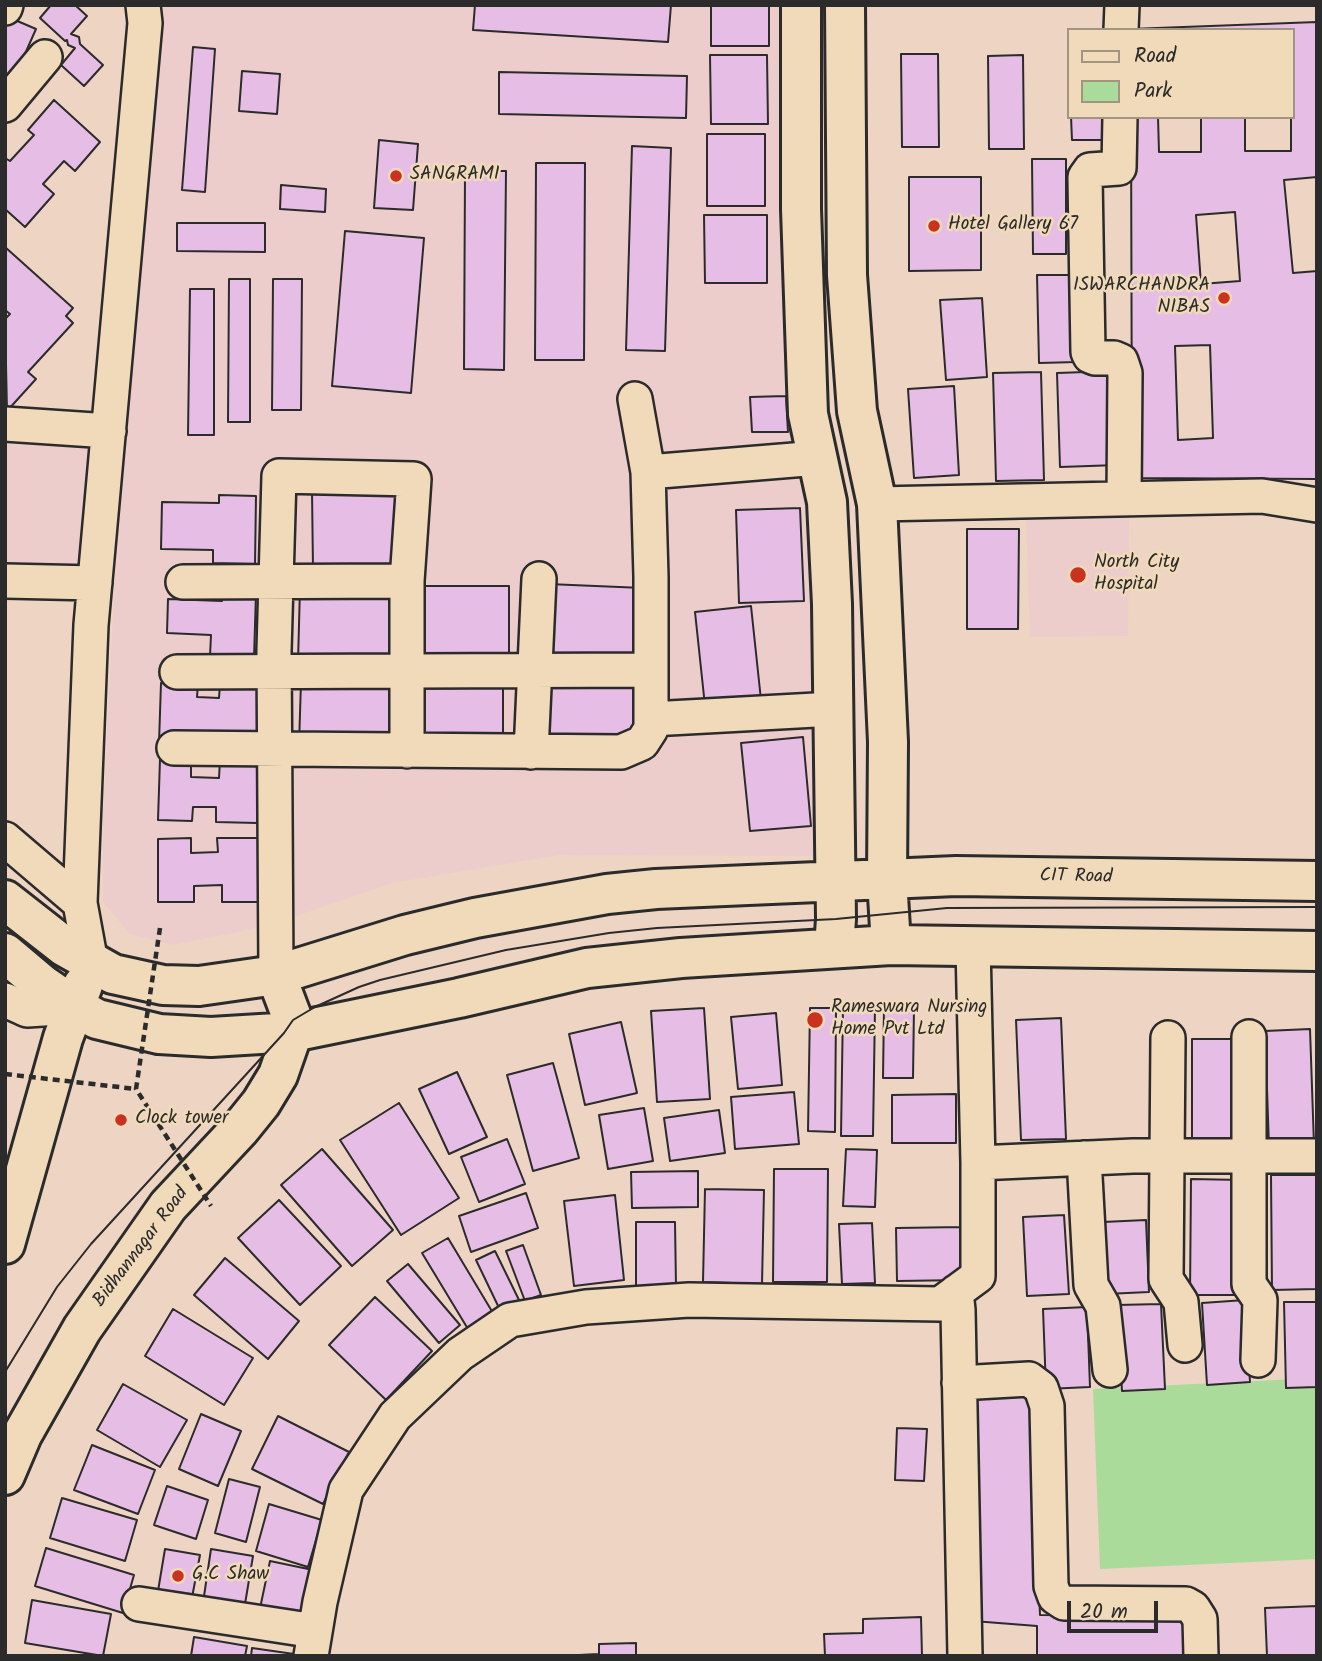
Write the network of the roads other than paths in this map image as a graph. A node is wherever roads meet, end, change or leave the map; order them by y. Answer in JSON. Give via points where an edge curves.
{"nodes":[{"id":1,"x":143,"y":5,"type":"edge"},
{"id":2,"x":801,"y":5,"type":"edge"},
{"id":3,"x":845,"y":5,"type":"edge"},
{"id":4,"x":1122,"y":5,"type":"edge"},
{"id":5,"x":1121,"y":28,"type":"edge"},
{"id":6,"x":45,"y":57,"type":"dead end"},
{"id":7,"x":5,"y":105,"type":"edge"},
{"id":8,"x":1120,"y":119,"type":"edge"},
{"id":9,"x":635,"y":399,"type":"dead end"},
{"id":10,"x":5,"y":424,"type":"edge"},
{"id":11,"x":109,"y":431,"type":"junction"},
{"id":12,"x":818,"y":458,"type":"junction"},
{"id":13,"x":648,"y":472,"type":"junction"},
{"id":14,"x":1124,"y":499,"type":"junction"},
{"id":15,"x":877,"y":504,"type":"junction"},
{"id":16,"x":1317,"y":505,"type":"edge"},
{"id":17,"x":539,"y":579,"type":"dead end"},
{"id":18,"x":5,"y":581,"type":"edge"},
{"id":19,"x":407,"y":581,"type":"junction"},
{"id":20,"x":183,"y":582,"type":"dead end"},
{"id":21,"x":95,"y":583,"type":"junction"},
{"id":22,"x":276,"y":583,"type":"junction"},
{"id":23,"x":535,"y":670,"type":"junction"},
{"id":24,"x":651,"y":670,"type":"junction"},
{"id":25,"x":407,"y":672,"type":"junction"},
{"id":26,"x":177,"y":673,"type":"dead end"},
{"id":27,"x":274,"y":673,"type":"junction"},
{"id":28,"x":834,"y":709,"type":"junction"},
{"id":29,"x":652,"y":719,"type":"junction"},
{"id":30,"x":174,"y":748,"type":"dead end"},
{"id":31,"x":275,"y":750,"type":"junction"},
{"id":32,"x":407,"y":751,"type":"junction"},
{"id":33,"x":531,"y":752,"type":"junction"},
{"id":34,"x":5,"y":839,"type":"edge"},
{"id":35,"x":887,"y":878,"type":"junction"},
{"id":36,"x":835,"y":881,"type":"junction"},
{"id":37,"x":1317,"y":881,"type":"edge"},
{"id":38,"x":5,"y":900,"type":"edge"},
{"id":39,"x":80,"y":903,"type":"junction"},
{"id":40,"x":891,"y":945,"type":"junction"},
{"id":41,"x":973,"y":946,"type":"junction"},
{"id":42,"x":834,"y":948,"type":"junction"},
{"id":43,"x":1317,"y":951,"type":"edge"},
{"id":44,"x":5,"y":953,"type":"edge"},
{"id":45,"x":91,"y":963,"type":"junction"},
{"id":46,"x":275,"y":975,"type":"junction"},
{"id":47,"x":5,"y":1000,"type":"edge"},
{"id":48,"x":75,"y":1007,"type":"junction"},
{"id":49,"x":293,"y":1032,"type":"junction"},
{"id":50,"x":1249,"y":1037,"type":"dead end"},
{"id":51,"x":1168,"y":1038,"type":"dead end"},
{"id":52,"x":1166,"y":1156,"type":"junction"},
{"id":53,"x":1249,"y":1156,"type":"junction"},
{"id":54,"x":1317,"y":1156,"type":"edge"},
{"id":55,"x":1084,"y":1158,"type":"junction"},
{"id":56,"x":978,"y":1163,"type":"junction"},
{"id":57,"x":5,"y":1244,"type":"edge"},
{"id":58,"x":956,"y":1292,"type":"junction"},
{"id":59,"x":1185,"y":1345,"type":"dead end"},
{"id":60,"x":1258,"y":1360,"type":"dead end"},
{"id":61,"x":1110,"y":1370,"type":"dead end"},
{"id":62,"x":959,"y":1383,"type":"junction"},
{"id":63,"x":5,"y":1475,"type":"edge"},
{"id":64,"x":139,"y":1604,"type":"dead end"},
{"id":65,"x":313,"y":1644,"type":"edge"},
{"id":66,"x":965,"y":1656,"type":"edge"},
{"id":67,"x":1201,"y":1656,"type":"edge"}],
"edges":[{"from":1,"to":11,"type":"street"},
{"from":2,"to":12,"type":"main road","via":[[807,414]]},
{"from":3,"to":15,"type":"main road","via":[[847,275],[857,411]]},
{"from":4,"to":5,"type":"street"},
{"from":6,"to":7,"type":"street"},
{"from":8,"to":14,"type":"street","via":[[1119,168],[1090,170],[1084,177],[1088,352],[1095,358],[1121,361],[1125,373]]},
{"from":9,"to":13,"type":"street"},
{"from":10,"to":11,"type":"street"},
{"from":11,"to":21,"type":"street"},
{"from":12,"to":13,"type":"street"},
{"from":12,"to":28,"type":"main road","via":[[827,502]]},
{"from":13,"to":24,"type":"street"},
{"from":14,"to":15,"type":"street"},
{"from":14,"to":16,"type":"street","via":[[1262,496]]},
{"from":15,"to":35,"type":"main road","via":[[888,742]]},
{"from":17,"to":23,"type":"street"},
{"from":18,"to":21,"type":"street"},
{"from":19,"to":22,"type":"street"},
{"from":19,"to":22,"type":"street","via":[[414,479],[279,476]]},
{"from":19,"to":25,"type":"street"},
{"from":20,"to":22,"type":"street"},
{"from":21,"to":39,"type":"street"},
{"from":22,"to":27,"type":"street"},
{"from":23,"to":24,"type":"street"},
{"from":23,"to":25,"type":"street"},
{"from":23,"to":33,"type":"street"},
{"from":24,"to":29,"type":"street"},
{"from":25,"to":27,"type":"street"},
{"from":25,"to":32,"type":"street"},
{"from":26,"to":27,"type":"street"},
{"from":27,"to":31,"type":"street"},
{"from":28,"to":29,"type":"street"},
{"from":28,"to":36,"type":"main road"},
{"from":29,"to":33,"type":"street","via":[[652,729],[642,743],[621,752]]},
{"from":30,"to":31,"type":"street"},
{"from":31,"to":32,"type":"street"},
{"from":31,"to":46,"type":"street"},
{"from":32,"to":33,"type":"street"},
{"from":34,"to":39,"type":"street"},
{"from":35,"to":36,"type":"main road","name":"CIT Road"},
{"from":35,"to":37,"type":"main road","name":"CIT Road"},
{"from":35,"to":40,"type":"main road"},
{"from":36,"to":42,"type":"main road"},
{"from":36,"to":46,"type":"main road","name":"CIT Road","via":[[597,895],[405,935]]},
{"from":38,"to":45,"type":"main road","name":"CIT Road"},
{"from":39,"to":45,"type":"street"},
{"from":40,"to":41,"type":"main road"},
{"from":40,"to":42,"type":"main road"},
{"from":41,"to":43,"type":"main road"},
{"from":41,"to":56,"type":"street"},
{"from":42,"to":49,"type":"main road","via":[[587,968]]},
{"from":44,"to":48,"type":"main road"},
{"from":45,"to":46,"type":"main road","name":"CIT Road","via":[[113,974],[163,985],[199,986]]},
{"from":45,"to":48,"type":"main road"},
{"from":46,"to":49,"type":"main road","via":[[293,1020]]},
{"from":47,"to":48,"type":"street","via":[[27,1010]]},
{"from":48,"to":49,"type":"main road","via":[[97,1019],[159,1034],[211,1037]]},
{"from":48,"to":57,"type":"main road"},
{"from":49,"to":63,"type":"main road","name":"Bidhannagar Road","via":[[278,1075],[261,1103],[168,1206],[82,1329],[22,1435]]},
{"from":50,"to":53,"type":"street"},
{"from":51,"to":52,"type":"street"},
{"from":52,"to":53,"type":"street"},
{"from":52,"to":55,"type":"street"},
{"from":52,"to":59,"type":"street","via":[[1166,1279],[1181,1302]]},
{"from":53,"to":54,"type":"street"},
{"from":53,"to":60,"type":"street","via":[[1249,1284],[1260,1300]]},
{"from":55,"to":56,"type":"street"},
{"from":55,"to":61,"type":"street","via":[[1091,1285],[1103,1306]]},
{"from":56,"to":58,"type":"street","via":[[978,1276]]},
{"from":58,"to":62,"type":"street"},
{"from":58,"to":65,"type":"street","via":[[940,1304],[689,1300],[586,1307],[510,1320],[460,1354],[395,1416],[346,1490]]},
{"from":62,"to":66,"type":"street"},
{"from":62,"to":67,"type":"street","via":[[1029,1379],[1041,1388],[1047,1406],[1051,1586],[1055,1597],[1064,1603],[1186,1604],[1200,1619]]},
{"from":64,"to":65,"type":"street"}]}
